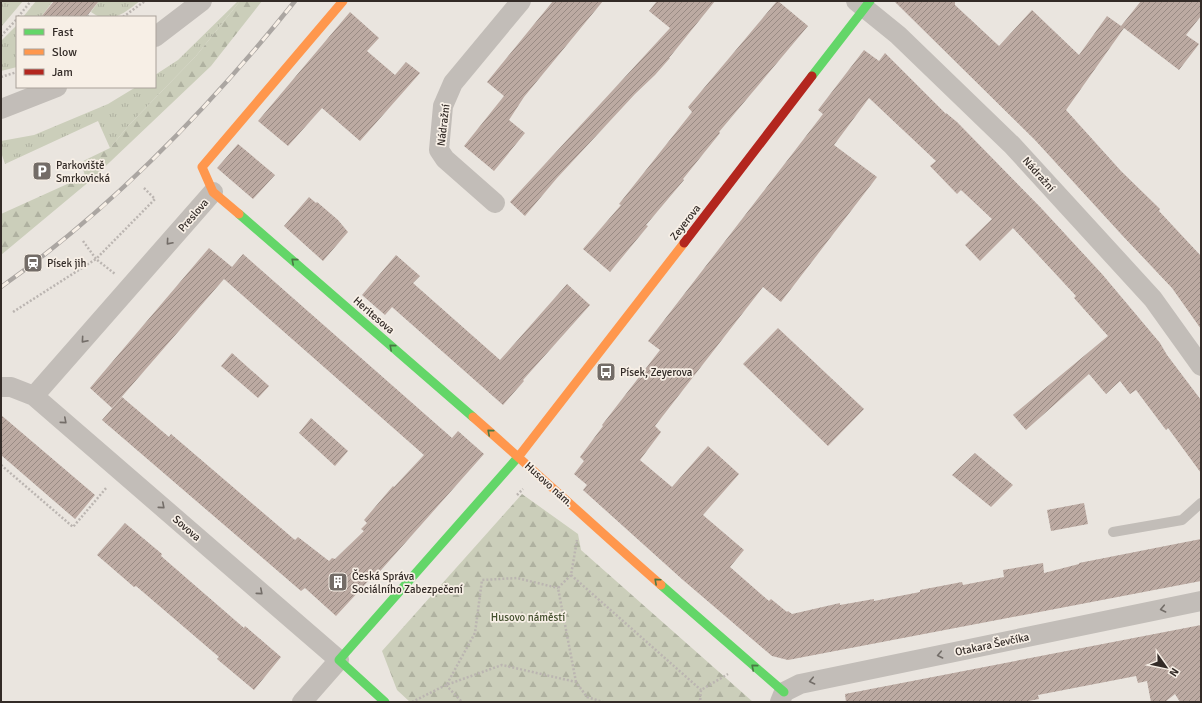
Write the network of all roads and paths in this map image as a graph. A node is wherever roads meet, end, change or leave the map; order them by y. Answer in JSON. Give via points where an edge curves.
{"nodes":[{"id":1,"x":32,"y":1,"type":"edge"},
{"id":2,"x":145,"y":1,"type":"edge"},
{"id":3,"x":202,"y":1,"type":"edge"},
{"id":4,"x":343,"y":1,"type":"edge"},
{"id":5,"x":521,"y":1,"type":"edge"},
{"id":6,"x":863,"y":3,"type":"edge"},
{"id":7,"x":20,"y":16,"type":"edge"},
{"id":8,"x":124,"y":16,"type":"edge"},
{"id":9,"x":16,"y":20,"type":"edge"},
{"id":10,"x":1,"y":36,"type":"edge"},
{"id":11,"x":156,"y":36,"type":"edge"},
{"id":12,"x":16,"y":72,"type":"edge"},
{"id":13,"x":1,"y":77,"type":"edge"},
{"id":14,"x":54,"y":88,"type":"edge"},
{"id":15,"x":1,"y":109,"type":"edge"},
{"id":16,"x":144,"y":188,"type":"dead end"},
{"id":17,"x":213,"y":192,"type":"junction"},
{"id":18,"x":495,"y":203,"type":"dead end"},
{"id":19,"x":82,"y":241,"type":"dead end"},
{"id":20,"x":96,"y":259,"type":"junction"},
{"id":21,"x":131,"y":286,"type":"junction"},
{"id":22,"x":13,"y":312,"type":"dead end"},
{"id":23,"x":1201,"y":366,"type":"edge"},
{"id":24,"x":1,"y":387,"type":"edge"},
{"id":25,"x":34,"y":396,"type":"junction"},
{"id":26,"x":519,"y":457,"type":"junction"},
{"id":27,"x":1,"y":465,"type":"edge"},
{"id":28,"x":107,"y":486,"type":"dead end"},
{"id":29,"x":1201,"y":503,"type":"edge"},
{"id":30,"x":587,"y":520,"type":"junction"},
{"id":31,"x":1113,"y":532,"type":"dead end"},
{"id":32,"x":571,"y":575,"type":"junction"},
{"id":33,"x":558,"y":588,"type":"junction"},
{"id":34,"x":1201,"y":601,"type":"edge"},
{"id":35,"x":339,"y":660,"type":"junction"},
{"id":36,"x":748,"y":662,"type":"junction"},
{"id":37,"x":576,"y":682,"type":"junction"},
{"id":38,"x":446,"y":685,"type":"junction"},
{"id":39,"x":701,"y":690,"type":"junction"},
{"id":40,"x":782,"y":697,"type":"edge"},
{"id":41,"x":302,"y":702,"type":"edge"},
{"id":42,"x":385,"y":702,"type":"edge"},
{"id":43,"x":412,"y":702,"type":"edge"},
{"id":44,"x":462,"y":702,"type":"edge"},
{"id":45,"x":603,"y":702,"type":"edge"},
{"id":46,"x":700,"y":702,"type":"edge"}],
"edges":[{"from":1,"to":7,"type":"path"},
{"from":2,"to":8,"type":"path"},
{"from":3,"to":11,"type":"street"},
{"from":4,"to":17,"type":"street","name":"Preslova","via":[[202,167]]},
{"from":5,"to":18,"type":"street","name":"Nádražní","via":[[453,83],[443,106],[439,150],[444,159]]},
{"from":6,"to":23,"type":"street","name":"Nádražní","via":[[1012,145],[1153,299]]},
{"from":6,"to":26,"type":"street","name":"Zeyerova"},
{"from":9,"to":10,"type":"path"},
{"from":12,"to":13,"type":"path"},
{"from":14,"to":15,"type":"street"},
{"from":16,"to":20,"type":"path","via":[[155,199]]},
{"from":17,"to":21,"type":"street","name":"Preslova","one_way":true},
{"from":26,"to":17,"type":"street","name":"Heritesova","one_way":true},
{"from":19,"to":20,"type":"path"},
{"from":20,"to":21,"type":"path"},
{"from":20,"to":22,"type":"path"},
{"from":21,"to":25,"type":"street","name":"Preslova","one_way":true},
{"from":24,"to":25,"type":"street","via":[[12,387]]},
{"from":25,"to":35,"type":"street","name":"Sovova","one_way":true},
{"from":26,"to":30,"type":"street","name":"Husovo nám."},
{"from":26,"to":35,"type":"street","name":"Husovo nám."},
{"from":27,"to":28,"type":"path","via":[[73,527]]},
{"from":29,"to":31,"type":"lane","via":[[1182,520]]},
{"from":30,"to":32,"type":"path","via":[[577,539]]},
{"from":36,"to":30,"type":"street","name":"Husovo nám.","one_way":true},
{"from":32,"to":33,"type":"path"},
{"from":32,"to":39,"type":"path"},
{"from":33,"to":37,"type":"path"},
{"from":33,"to":38,"type":"path","via":[[517,578],[482,580],[474,632]]},
{"from":34,"to":40,"type":"street","name":"Otakara Ševčíka","one_way":true,"via":[[800,684]]},
{"from":35,"to":41,"type":"street"},
{"from":35,"to":42,"type":"street"},
{"from":36,"to":39,"type":"path"},
{"from":40,"to":36,"type":"street","name":"Husovo nám.","one_way":true},
{"from":37,"to":38,"type":"path","via":[[502,665]]},
{"from":37,"to":45,"type":"path","via":[[587,697]]},
{"from":38,"to":43,"type":"path"},
{"from":38,"to":44,"type":"path"},
{"from":39,"to":46,"type":"path"}]}
